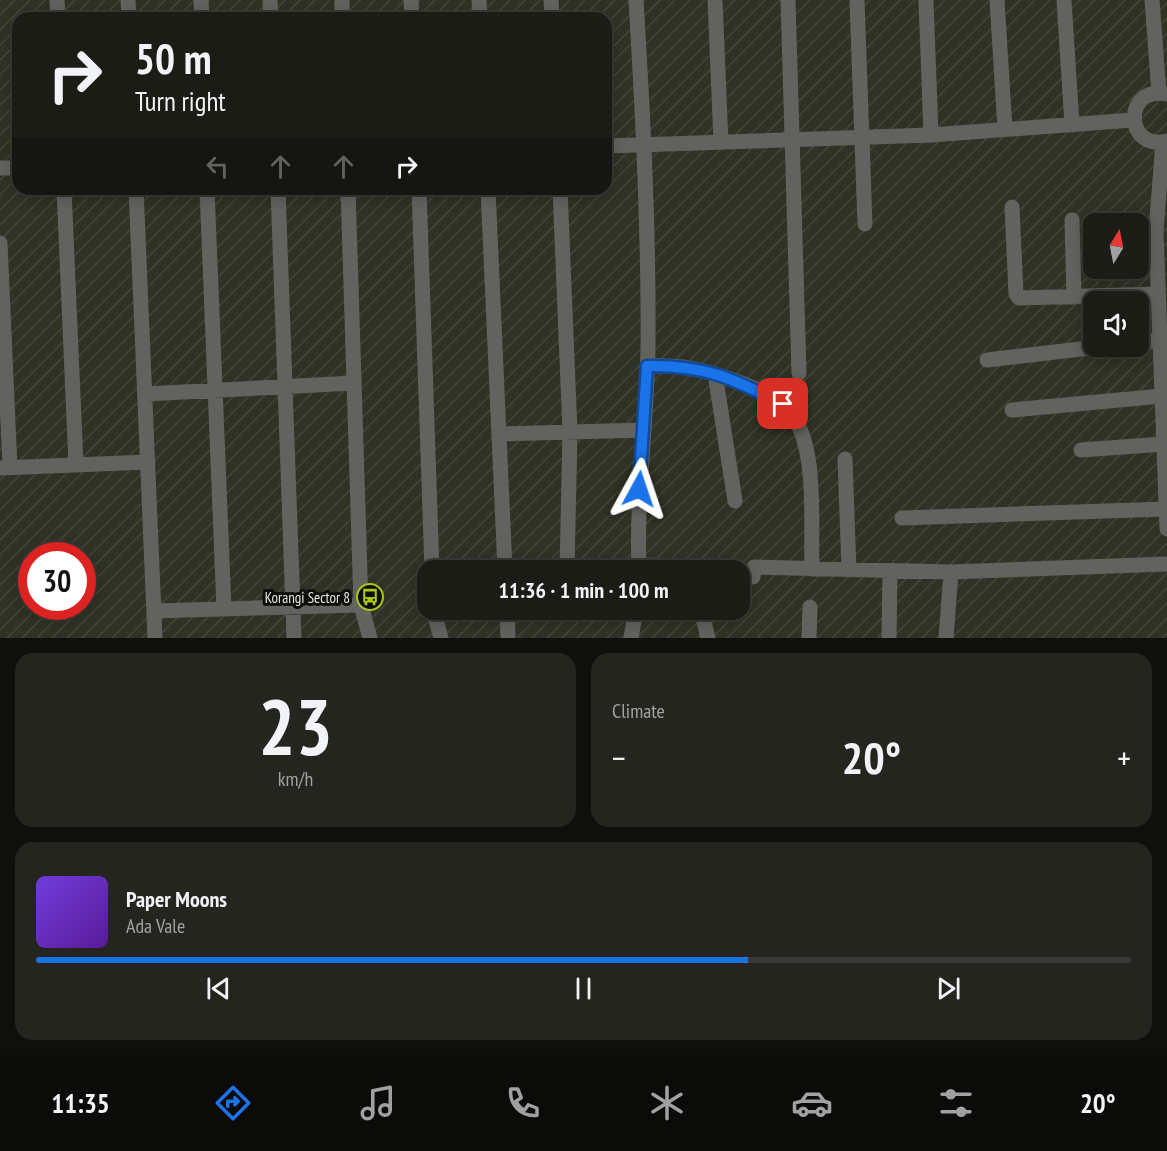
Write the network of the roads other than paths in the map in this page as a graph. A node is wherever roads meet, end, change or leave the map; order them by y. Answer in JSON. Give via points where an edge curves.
{"nodes":[{"id":1,"x":636,"y":0,"type":"edge"},
{"id":2,"x":715,"y":0,"type":"edge"},
{"id":3,"x":788,"y":0,"type":"edge"},
{"id":4,"x":857,"y":0,"type":"edge"},
{"id":5,"x":926,"y":0,"type":"edge"},
{"id":6,"x":997,"y":0,"type":"edge"},
{"id":7,"x":1064,"y":0,"type":"edge"},
{"id":8,"x":1152,"y":0,"type":"edge"},
{"id":9,"x":1163,"y":93,"type":"edge"},
{"id":10,"x":1133,"y":120,"type":"junction"},
{"id":11,"x":1072,"y":125,"type":"junction"},
{"id":12,"x":1005,"y":129,"type":"junction"},
{"id":13,"x":931,"y":135,"type":"junction"},
{"id":14,"x":863,"y":137,"type":"junction"},
{"id":15,"x":794,"y":140,"type":"junction"},
{"id":16,"x":721,"y":142,"type":"junction"},
{"id":17,"x":1165,"y":142,"type":"edge"},
{"id":18,"x":645,"y":145,"type":"junction"},
{"id":19,"x":612,"y":146,"type":"edge"},
{"id":20,"x":64,"y":195,"type":"edge"},
{"id":21,"x":136,"y":195,"type":"edge"},
{"id":22,"x":207,"y":195,"type":"edge"},
{"id":23,"x":278,"y":195,"type":"edge"},
{"id":24,"x":348,"y":195,"type":"edge"},
{"id":25,"x":419,"y":195,"type":"edge"},
{"id":26,"x":488,"y":195,"type":"edge"},
{"id":27,"x":560,"y":195,"type":"edge"},
{"id":28,"x":1012,"y":207,"type":"dead end"},
{"id":29,"x":1072,"y":220,"type":"dead end"},
{"id":30,"x":865,"y":224,"type":"dead end"},
{"id":31,"x":1161,"y":231,"type":"edge"},
{"id":32,"x":0,"y":243,"type":"edge"},
{"id":33,"x":1158,"y":294,"type":"junction"},
{"id":34,"x":1074,"y":297,"type":"junction"},
{"id":35,"x":1160,"y":340,"type":"junction"},
{"id":36,"x":1149,"y":342,"type":"edge"},
{"id":37,"x":1083,"y":349,"type":"edge"},
{"id":38,"x":987,"y":360,"type":"dead end"},
{"id":39,"x":647,"y":366,"type":"junction"},
{"id":40,"x":799,"y":373,"type":"dead end"},
{"id":41,"x":716,"y":374,"type":"junction"},
{"id":42,"x":354,"y":383,"type":"junction"},
{"id":43,"x":285,"y":386,"type":"junction"},
{"id":44,"x":215,"y":390,"type":"junction"},
{"id":45,"x":145,"y":394,"type":"junction"},
{"id":46,"x":1162,"y":396,"type":"junction"},
{"id":47,"x":1012,"y":410,"type":"dead end"},
{"id":48,"x":644,"y":430,"type":"junction"},
{"id":49,"x":570,"y":432,"type":"junction"},
{"id":50,"x":499,"y":434,"type":"junction"},
{"id":51,"x":1164,"y":444,"type":"junction"},
{"id":52,"x":1081,"y":450,"type":"dead end"},
{"id":53,"x":846,"y":459,"type":"dead end"},
{"id":54,"x":148,"y":462,"type":"junction"},
{"id":55,"x":76,"y":465,"type":"junction"},
{"id":56,"x":5,"y":468,"type":"edge"},
{"id":57,"x":735,"y":501,"type":"dead end"},
{"id":58,"x":1166,"y":509,"type":"edge"},
{"id":59,"x":902,"y":518,"type":"dead end"},
{"id":60,"x":1167,"y":529,"type":"edge"},
{"id":61,"x":432,"y":560,"type":"edge"},
{"id":62,"x":505,"y":560,"type":"edge"},
{"id":63,"x":567,"y":560,"type":"edge"},
{"id":64,"x":639,"y":560,"type":"edge"},
{"id":65,"x":1167,"y":564,"type":"edge"},
{"id":66,"x":812,"y":569,"type":"junction"},
{"id":67,"x":849,"y":570,"type":"junction"},
{"id":68,"x":890,"y":571,"type":"junction"},
{"id":69,"x":951,"y":572,"type":"junction"},
{"id":70,"x":750,"y":577,"type":"edge"},
{"id":71,"x":361,"y":605,"type":"junction"},
{"id":72,"x":293,"y":607,"type":"junction"},
{"id":73,"x":810,"y":607,"type":"dead end"},
{"id":74,"x":224,"y":609,"type":"junction"},
{"id":75,"x":154,"y":611,"type":"junction"},
{"id":76,"x":436,"y":620,"type":"edge"},
{"id":77,"x":507,"y":620,"type":"edge"},
{"id":78,"x":634,"y":620,"type":"edge"},
{"id":79,"x":704,"y":620,"type":"edge"},
{"id":80,"x":155,"y":638,"type":"edge"},
{"id":81,"x":294,"y":638,"type":"edge"},
{"id":82,"x":370,"y":638,"type":"edge"},
{"id":83,"x":441,"y":638,"type":"edge"},
{"id":84,"x":508,"y":638,"type":"edge"},
{"id":85,"x":631,"y":638,"type":"edge"},
{"id":86,"x":708,"y":638,"type":"edge"},
{"id":87,"x":809,"y":638,"type":"edge"},
{"id":88,"x":889,"y":638,"type":"edge"},
{"id":89,"x":946,"y":638,"type":"edge"}],
"edges":[{"from":1,"to":18,"type":"street"},
{"from":2,"to":16,"type":"street"},
{"from":3,"to":15,"type":"street"},
{"from":4,"to":14,"type":"street"},
{"from":5,"to":13,"type":"street"},
{"from":6,"to":12,"type":"street"},
{"from":7,"to":11,"type":"street"},
{"from":8,"to":9,"type":"street"},
{"from":9,"to":10,"type":"street","via":[[1143,98]]},
{"from":10,"to":11,"type":"street"},
{"from":10,"to":17,"type":"street","via":[[1141,135]]},
{"from":11,"to":12,"type":"street"},
{"from":12,"to":13,"type":"street"},
{"from":13,"to":14,"type":"street"},
{"from":14,"to":15,"type":"street"},
{"from":14,"to":30,"type":"street"},
{"from":15,"to":16,"type":"street"},
{"from":15,"to":40,"type":"street"},
{"from":16,"to":18,"type":"street"},
{"from":17,"to":31,"type":"street"},
{"from":18,"to":19,"type":"street"},
{"from":18,"to":39,"type":"street"},
{"from":20,"to":55,"type":"street"},
{"from":21,"to":45,"type":"street"},
{"from":22,"to":44,"type":"street"},
{"from":23,"to":43,"type":"street"},
{"from":24,"to":42,"type":"street"},
{"from":25,"to":61,"type":"street"},
{"from":26,"to":50,"type":"street"},
{"from":27,"to":49,"type":"street"},
{"from":28,"to":34,"type":"street","via":[[1016,294],[1022,299]]},
{"from":29,"to":34,"type":"street"},
{"from":31,"to":33,"type":"street"},
{"from":32,"to":56,"type":"street"},
{"from":33,"to":34,"type":"street"},
{"from":33,"to":35,"type":"street"},
{"from":35,"to":36,"type":"street"},
{"from":35,"to":46,"type":"street"},
{"from":37,"to":38,"type":"street"},
{"from":39,"to":41,"type":"street","via":[[681,366]]},
{"from":39,"to":48,"type":"street"},
{"from":41,"to":57,"type":"street"},
{"from":41,"to":66,"type":"street","via":[[783,404],[797,425],[809,457]]},
{"from":42,"to":43,"type":"street"},
{"from":42,"to":71,"type":"street"},
{"from":43,"to":44,"type":"street"},
{"from":43,"to":72,"type":"street"},
{"from":44,"to":45,"type":"street"},
{"from":44,"to":74,"type":"street"},
{"from":45,"to":54,"type":"street"},
{"from":46,"to":47,"type":"street"},
{"from":46,"to":51,"type":"street"},
{"from":48,"to":49,"type":"street"},
{"from":48,"to":64,"type":"street","via":[[637,508]]},
{"from":49,"to":50,"type":"street"},
{"from":49,"to":63,"type":"street"},
{"from":50,"to":62,"type":"street"},
{"from":51,"to":52,"type":"street"},
{"from":51,"to":58,"type":"street"},
{"from":53,"to":67,"type":"street"},
{"from":54,"to":55,"type":"street"},
{"from":54,"to":75,"type":"street"},
{"from":55,"to":56,"type":"street"},
{"from":58,"to":59,"type":"street"},
{"from":58,"to":60,"type":"street"},
{"from":65,"to":69,"type":"street"},
{"from":66,"to":67,"type":"street"},
{"from":66,"to":70,"type":"street","via":[[754,567]]},
{"from":67,"to":68,"type":"street"},
{"from":68,"to":69,"type":"street"},
{"from":68,"to":88,"type":"street"},
{"from":69,"to":89,"type":"street"},
{"from":71,"to":72,"type":"street"},
{"from":71,"to":82,"type":"street"},
{"from":72,"to":74,"type":"street"},
{"from":72,"to":81,"type":"street"},
{"from":73,"to":87,"type":"street"},
{"from":74,"to":75,"type":"street"},
{"from":75,"to":80,"type":"street"},
{"from":76,"to":83,"type":"street"},
{"from":77,"to":84,"type":"street"},
{"from":78,"to":85,"type":"street"},
{"from":79,"to":86,"type":"street"}]}
